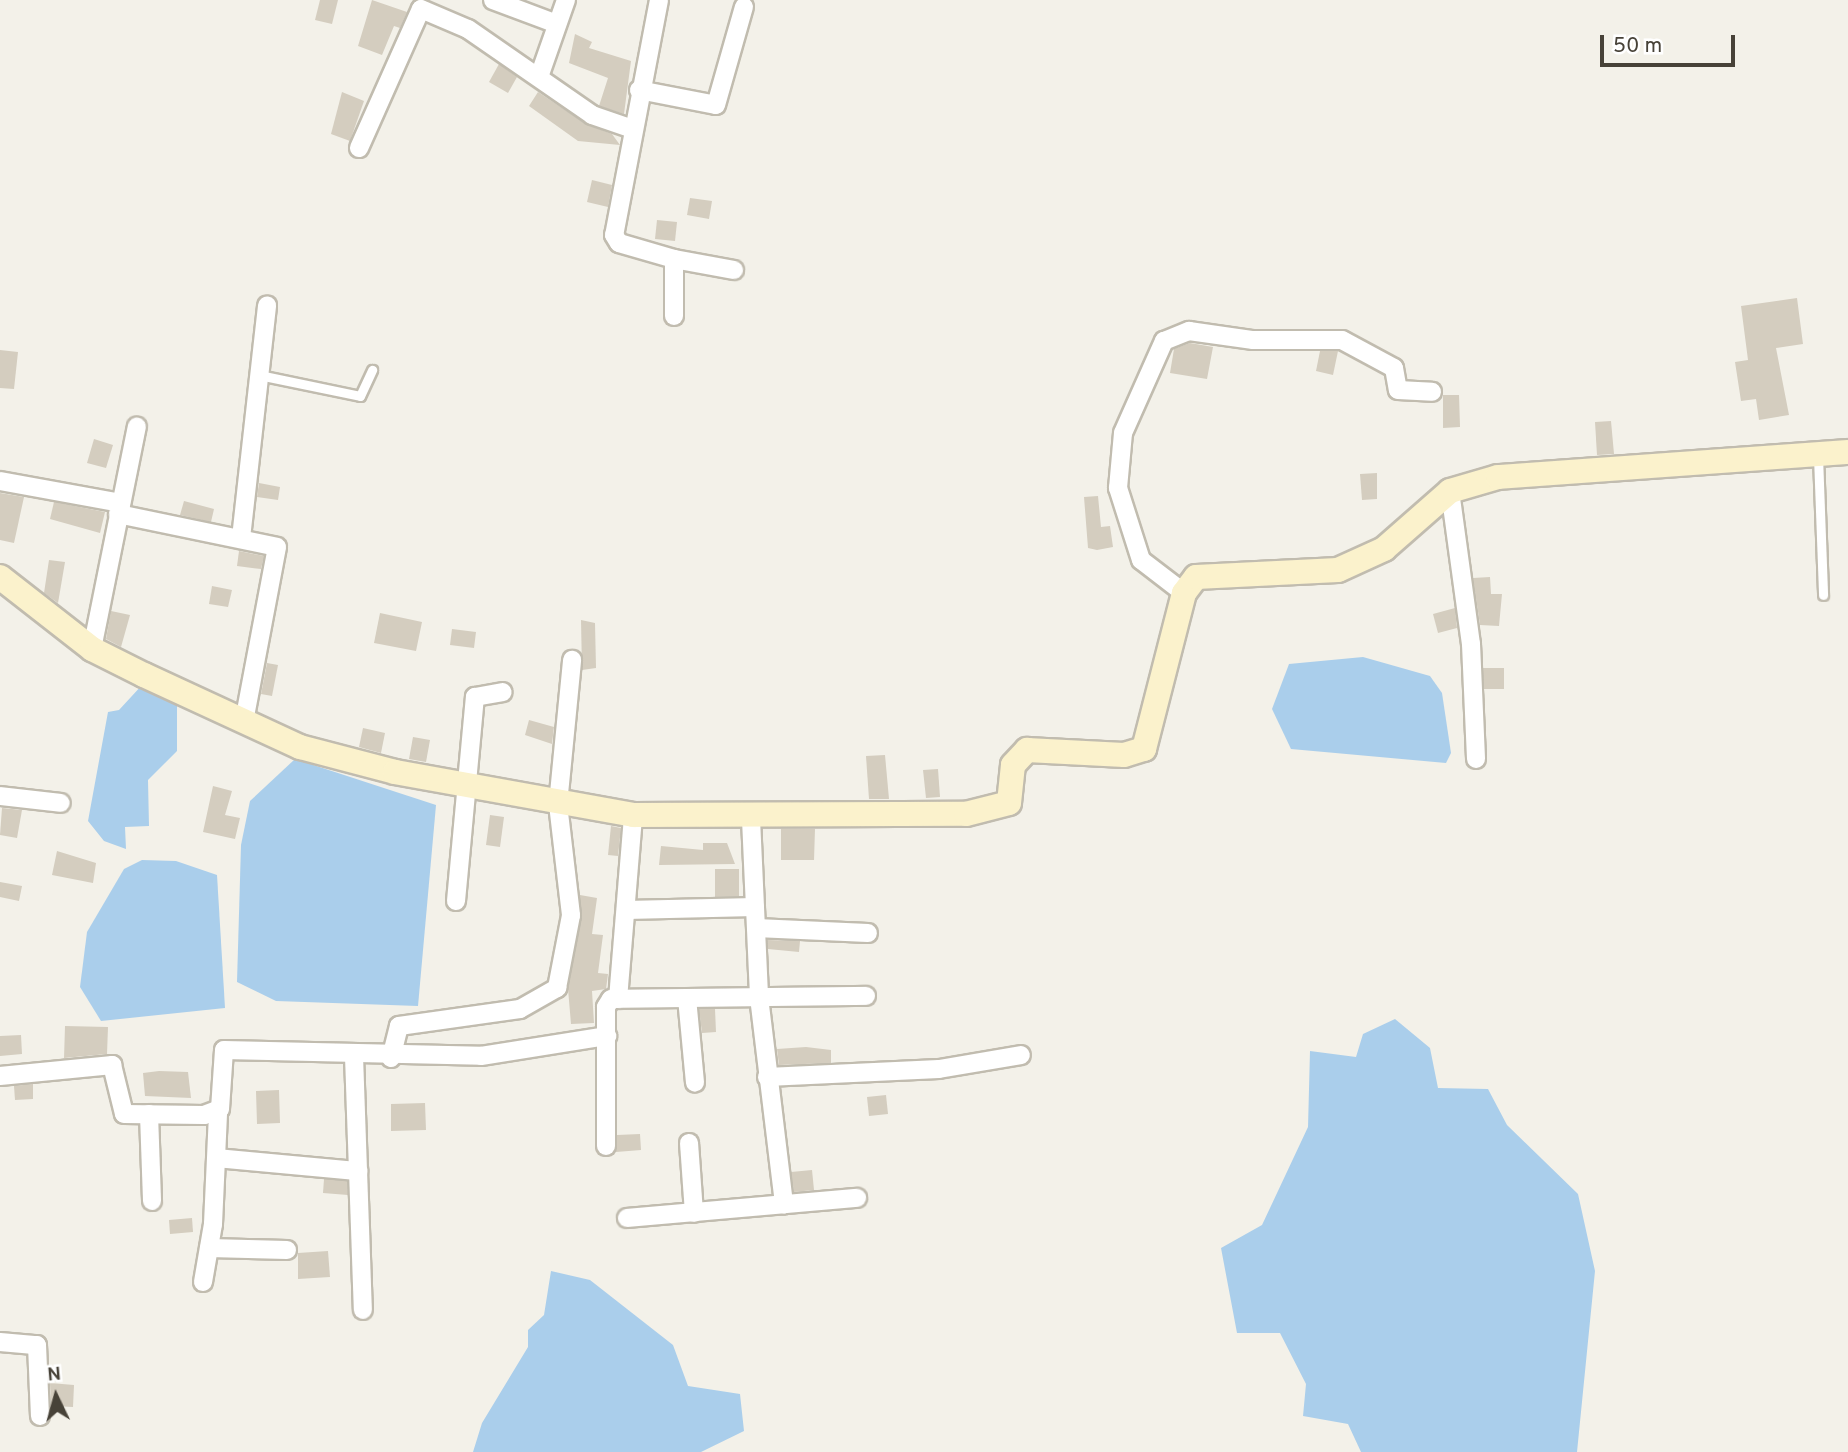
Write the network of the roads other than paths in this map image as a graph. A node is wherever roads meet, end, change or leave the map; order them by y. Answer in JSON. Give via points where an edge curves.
{"nodes":[{"id":1,"x":493,"y":0,"type":"edge"},
{"id":2,"x":565,"y":0,"type":"edge"},
{"id":3,"x":659,"y":0,"type":"edge"},
{"id":4,"x":424,"y":5,"type":"edge"},
{"id":5,"x":744,"y":6,"type":"dead end"},
{"id":6,"x":557,"y":24,"type":"junction"},
{"id":7,"x":539,"y":77,"type":"junction"},
{"id":8,"x":639,"y":90,"type":"junction"},
{"id":9,"x":630,"y":128,"type":"junction"},
{"id":10,"x":359,"y":148,"type":"dead end"},
{"id":11,"x":674,"y":259,"type":"junction"},
{"id":12,"x":734,"y":270,"type":"dead end"},
{"id":13,"x":267,"y":305,"type":"dead end"},
{"id":14,"x":674,"y":316,"type":"dead end"},
{"id":15,"x":372,"y":370,"type":"dead end"},
{"id":16,"x":259,"y":375,"type":"junction"},
{"id":17,"x":1432,"y":392,"type":"dead end"},
{"id":18,"x":137,"y":426,"type":"dead end"},
{"id":19,"x":1848,"y":452,"type":"edge"},
{"id":20,"x":1818,"y":455,"type":"junction"},
{"id":21,"x":0,"y":481,"type":"edge"},
{"id":22,"x":1450,"y":491,"type":"junction"},
{"id":23,"x":120,"y":508,"type":"junction"},
{"id":24,"x":241,"y":538,"type":"junction"},
{"id":25,"x":0,"y":578,"type":"edge"},
{"id":26,"x":1184,"y":593,"type":"junction"},
{"id":27,"x":1823,"y":595,"type":"dead end"},
{"id":28,"x":92,"y":649,"type":"junction"},
{"id":29,"x":572,"y":660,"type":"dead end"},
{"id":30,"x":503,"y":691,"type":"dead end"},
{"id":31,"x":244,"y":722,"type":"junction"},
{"id":32,"x":1476,"y":759,"type":"dead end"},
{"id":33,"x":465,"y":788,"type":"junction"},
{"id":34,"x":0,"y":797,"type":"edge"},
{"id":35,"x":61,"y":803,"type":"dead end"},
{"id":36,"x":558,"y":804,"type":"junction"},
{"id":37,"x":633,"y":815,"type":"junction"},
{"id":38,"x":751,"y":819,"type":"junction"},
{"id":39,"x":456,"y":901,"type":"dead end"},
{"id":40,"x":755,"y":907,"type":"junction"},
{"id":41,"x":626,"y":910,"type":"junction"},
{"id":42,"x":757,"y":928,"type":"junction"},
{"id":43,"x":868,"y":933,"type":"dead end"},
{"id":44,"x":866,"y":996,"type":"dead end"},
{"id":45,"x":759,"y":997,"type":"junction"},
{"id":46,"x":687,"y":998,"type":"junction"},
{"id":47,"x":618,"y":999,"type":"junction"},
{"id":48,"x":607,"y":1036,"type":"junction"},
{"id":49,"x":1021,"y":1055,"type":"dead end"},
{"id":50,"x":354,"y":1056,"type":"junction"},
{"id":51,"x":391,"y":1058,"type":"junction"},
{"id":52,"x":0,"y":1076,"type":"edge"},
{"id":53,"x":767,"y":1077,"type":"junction"},
{"id":54,"x":695,"y":1083,"type":"dead end"},
{"id":55,"x":218,"y":1113,"type":"junction"},
{"id":56,"x":149,"y":1114,"type":"junction"},
{"id":57,"x":689,"y":1143,"type":"dead end"},
{"id":58,"x":606,"y":1146,"type":"dead end"},
{"id":59,"x":217,"y":1158,"type":"junction"},
{"id":60,"x":358,"y":1171,"type":"junction"},
{"id":61,"x":857,"y":1198,"type":"dead end"},
{"id":62,"x":152,"y":1201,"type":"dead end"},
{"id":63,"x":783,"y":1205,"type":"junction"},
{"id":64,"x":694,"y":1213,"type":"junction"},
{"id":65,"x":627,"y":1218,"type":"dead end"},
{"id":66,"x":209,"y":1248,"type":"junction"},
{"id":67,"x":286,"y":1250,"type":"dead end"},
{"id":68,"x":203,"y":1282,"type":"dead end"},
{"id":69,"x":363,"y":1310,"type":"dead end"},
{"id":70,"x":0,"y":1342,"type":"edge"},
{"id":71,"x":40,"y":1416,"type":"dead end"}],
"edges":[{"from":1,"to":6,"type":"street"},
{"from":2,"to":6,"type":"street"},
{"from":3,"to":8,"type":"street"},
{"from":4,"to":7,"type":"street"},
{"from":4,"to":10,"type":"street"},
{"from":5,"to":8,"type":"street","via":[[716,105]]},
{"from":6,"to":7,"type":"street"},
{"from":7,"to":9,"type":"street","via":[[592,115]]},
{"from":8,"to":9,"type":"street"},
{"from":9,"to":11,"type":"street","via":[[615,240]]},
{"from":11,"to":12,"type":"street"},
{"from":11,"to":14,"type":"street"},
{"from":13,"to":16,"type":"street"},
{"from":15,"to":16,"type":"lane","via":[[360,397]]},
{"from":16,"to":24,"type":"street"},
{"from":17,"to":26,"type":"street","via":[[1398,390],[1394,368],[1342,340],[1253,340],[1189,331],[1164,341],[1123,433],[1118,488],[1141,560]]},
{"from":18,"to":23,"type":"street"},
{"from":19,"to":20,"type":"street"},
{"from":20,"to":22,"type":"street","via":[[1498,477]]},
{"from":20,"to":27,"type":"lane"},
{"from":21,"to":23,"type":"street"},
{"from":22,"to":26,"type":"street","via":[[1359,562],[1338,570],[1196,577]]},
{"from":22,"to":32,"type":"street","via":[[1471,644]]},
{"from":23,"to":24,"type":"street"},
{"from":23,"to":28,"type":"street"},
{"from":24,"to":31,"type":"street","via":[[277,547]]},
{"from":25,"to":28,"type":"street"},
{"from":26,"to":38,"type":"street","via":[[1144,749],[1125,755],[1027,750],[1013,765],[1009,803],[997,811]]},
{"from":28,"to":31,"type":"street"},
{"from":29,"to":36,"type":"street"},
{"from":30,"to":33,"type":"street","via":[[475,697]]},
{"from":31,"to":33,"type":"street","via":[[300,747]]},
{"from":33,"to":36,"type":"street"},
{"from":33,"to":39,"type":"street"},
{"from":34,"to":35,"type":"street"},
{"from":36,"to":37,"type":"street"},
{"from":36,"to":51,"type":"street","via":[[571,895],[557,988],[520,1009],[398,1026]]},
{"from":37,"to":38,"type":"street"},
{"from":37,"to":41,"type":"street"},
{"from":38,"to":40,"type":"street"},
{"from":40,"to":41,"type":"street"},
{"from":40,"to":42,"type":"street"},
{"from":41,"to":47,"type":"street"},
{"from":42,"to":43,"type":"street"},
{"from":42,"to":45,"type":"street"},
{"from":44,"to":45,"type":"street"},
{"from":45,"to":46,"type":"street"},
{"from":45,"to":53,"type":"street"},
{"from":46,"to":47,"type":"street"},
{"from":46,"to":54,"type":"street"},
{"from":47,"to":48,"type":"street","via":[[607,1002]]},
{"from":48,"to":51,"type":"street","via":[[489,1055]]},
{"from":48,"to":58,"type":"street"},
{"from":49,"to":53,"type":"street","via":[[939,1069]]},
{"from":50,"to":51,"type":"street"},
{"from":50,"to":55,"type":"street","via":[[224,1051]]},
{"from":50,"to":60,"type":"street"},
{"from":52,"to":56,"type":"street","via":[[112,1065],[121,1112]]},
{"from":53,"to":63,"type":"street"},
{"from":55,"to":56,"type":"street"},
{"from":55,"to":59,"type":"street"},
{"from":56,"to":62,"type":"street"},
{"from":57,"to":64,"type":"street"},
{"from":59,"to":60,"type":"street"},
{"from":59,"to":66,"type":"street"},
{"from":60,"to":69,"type":"street"},
{"from":61,"to":63,"type":"street"},
{"from":63,"to":64,"type":"street"},
{"from":64,"to":65,"type":"street"},
{"from":66,"to":67,"type":"street"},
{"from":66,"to":68,"type":"street"},
{"from":70,"to":71,"type":"street","via":[[37,1345]]}]}
